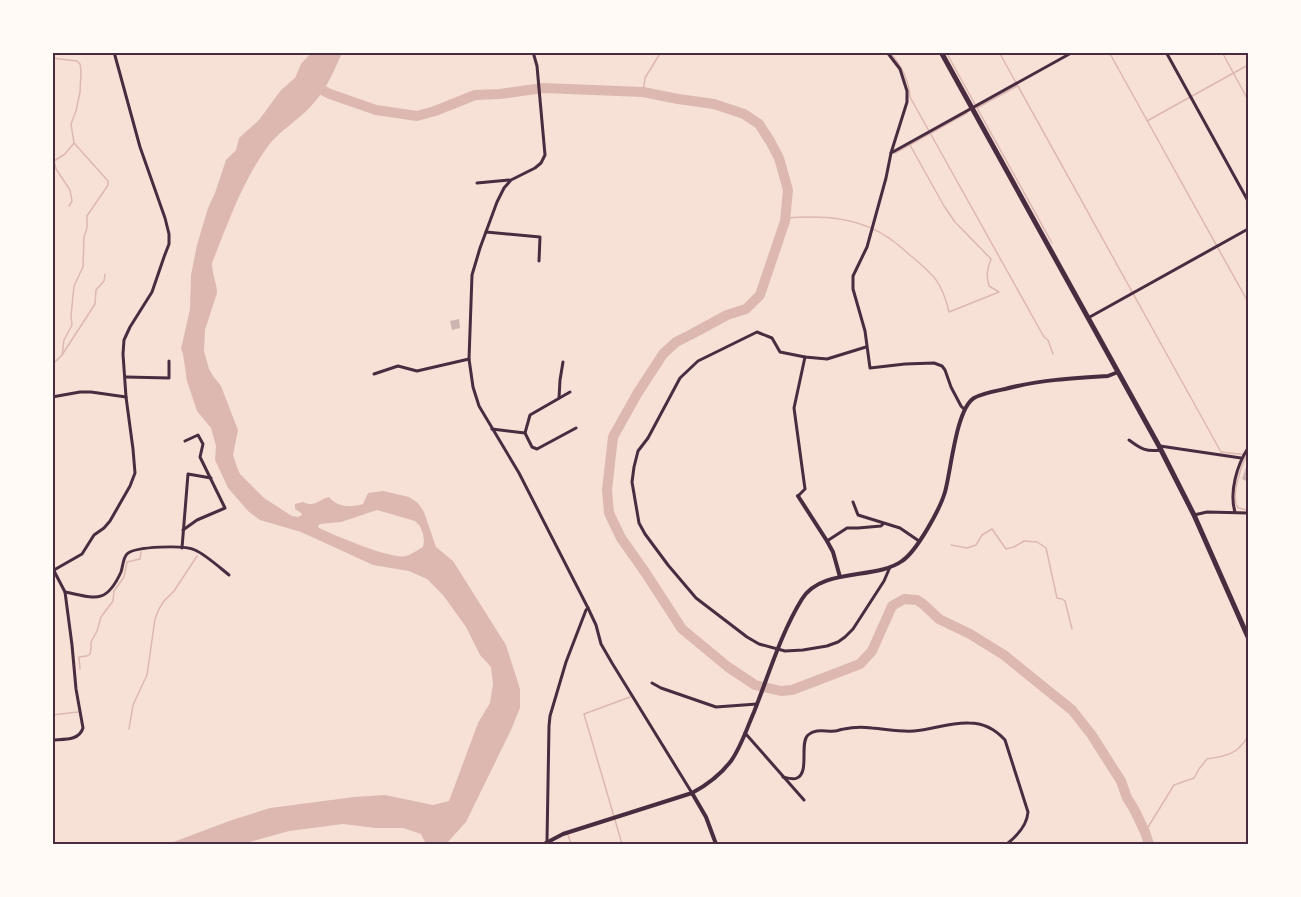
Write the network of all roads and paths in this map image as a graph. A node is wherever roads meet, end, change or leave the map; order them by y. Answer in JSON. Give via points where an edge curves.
{"nodes":[{"id":1,"x":114,"y":52,"type":"edge"},
{"id":2,"x":533,"y":52,"type":"edge"},
{"id":3,"x":887,"y":52,"type":"edge"},
{"id":4,"x":941,"y":52,"type":"edge"},
{"id":5,"x":1073,"y":52,"type":"edge"},
{"id":6,"x":1166,"y":52,"type":"edge"},
{"id":7,"x":972,"y":109,"type":"junction"},
{"id":8,"x":891,"y":153,"type":"junction"},
{"id":9,"x":511,"y":180,"type":"junction"},
{"id":10,"x":477,"y":183,"type":"dead end"},
{"id":11,"x":1248,"y":201,"type":"edge"},
{"id":12,"x":1248,"y":229,"type":"edge"},
{"id":13,"x":486,"y":232,"type":"junction"},
{"id":14,"x":539,"y":261,"type":"dead end"},
{"id":15,"x":1088,"y":318,"type":"junction"},
{"id":16,"x":866,"y":347,"type":"junction"},
{"id":17,"x":805,"y":357,"type":"junction"},
{"id":18,"x":469,"y":359,"type":"junction"},
{"id":19,"x":169,"y":361,"type":"dead end"},
{"id":20,"x":563,"y":362,"type":"dead end"},
{"id":21,"x":1118,"y":372,"type":"junction"},
{"id":22,"x":374,"y":374,"type":"dead end"},
{"id":23,"x":126,"y":377,"type":"junction"},
{"id":24,"x":570,"y":392,"type":"dead end"},
{"id":25,"x":52,"y":397,"type":"edge"},
{"id":26,"x":126,"y":397,"type":"junction"},
{"id":27,"x":559,"y":398,"type":"junction"},
{"id":28,"x":964,"y":409,"type":"junction"},
{"id":29,"x":576,"y":428,"type":"dead end"},
{"id":30,"x":492,"y":429,"type":"junction"},
{"id":31,"x":525,"y":433,"type":"junction"},
{"id":32,"x":1130,"y":440,"type":"dead end"},
{"id":33,"x":185,"y":441,"type":"dead end"},
{"id":34,"x":1160,"y":448,"type":"junction"},
{"id":35,"x":1248,"y":448,"type":"edge"},
{"id":36,"x":1241,"y":458,"type":"junction"},
{"id":37,"x":212,"y":478,"type":"junction"},
{"id":38,"x":798,"y":496,"type":"joint"},
{"id":39,"x":853,"y":502,"type":"dead end"},
{"id":40,"x":1235,"y":512,"type":"junction"},
{"id":41,"x":1248,"y":513,"type":"edge"},
{"id":42,"x":1194,"y":515,"type":"junction"},
{"id":43,"x":883,"y":524,"type":"junction"},
{"id":44,"x":183,"y":530,"type":"junction"},
{"id":45,"x":827,"y":541,"type":"junction"},
{"id":46,"x":920,"y":541,"type":"junction"},
{"id":47,"x":182,"y":548,"type":"junction"},
{"id":48,"x":890,"y":567,"type":"junction"},
{"id":49,"x":53,"y":569,"type":"edge"},
{"id":50,"x":229,"y":575,"type":"dead end"},
{"id":51,"x":840,"y":577,"type":"junction"},
{"id":52,"x":65,"y":591,"type":"junction"},
{"id":53,"x":588,"y":608,"type":"junction"},
{"id":54,"x":1248,"y":637,"type":"edge"},
{"id":55,"x":651,"y":683,"type":"dead end"},
{"id":56,"x":757,"y":704,"type":"junction"},
{"id":57,"x":745,"y":733,"type":"junction"},
{"id":58,"x":52,"y":740,"type":"edge"},
{"id":59,"x":783,"y":777,"type":"junction"},
{"id":60,"x":692,"y":793,"type":"junction"},
{"id":61,"x":804,"y":800,"type":"dead end"},
{"id":62,"x":546,"y":843,"type":"edge"},
{"id":63,"x":716,"y":844,"type":"edge"},
{"id":64,"x":1007,"y":844,"type":"edge"}],
"edges":[{"from":1,"to":23,"type":"street","via":[[169,234],[152,292],[124,340]]},
{"from":2,"to":9,"type":"street","via":[[545,155],[535,168]]},
{"from":3,"to":8,"type":"street","via":[[900,69],[907,91]]},
{"from":4,"to":7,"type":"highway"},
{"from":5,"to":7,"type":"street"},
{"from":6,"to":11,"type":"street"},
{"from":7,"to":8,"type":"street"},
{"from":7,"to":15,"type":"highway"},
{"from":8,"to":16,"type":"street","via":[[867,248],[853,276]]},
{"from":9,"to":10,"type":"street"},
{"from":9,"to":13,"type":"street","via":[[497,202]]},
{"from":12,"to":15,"type":"street"},
{"from":13,"to":14,"type":"street","via":[[540,237]]},
{"from":13,"to":18,"type":"street","via":[[472,275]]},
{"from":15,"to":21,"type":"highway"},
{"from":16,"to":17,"type":"street","via":[[827,359]]},
{"from":16,"to":28,"type":"street","via":[[870,368],[934,363],[942,366]]},
{"from":17,"to":38,"type":"street","via":[[794,408],[805,489]]},
{"from":17,"to":48,"type":"street","via":[[780,352],[772,338],[757,332],[698,361],[680,378],[638,451],[633,467],[639,523],[696,598],[747,637],[785,651],[827,646],[845,637]]},
{"from":18,"to":22,"type":"street","via":[[417,371],[398,366]]},
{"from":18,"to":30,"type":"street","via":[[473,387]]},
{"from":19,"to":23,"type":"street","via":[[169,378]]},
{"from":20,"to":27,"type":"street"},
{"from":21,"to":28,"type":"street","via":[[1030,382],[980,396]]},
{"from":21,"to":34,"type":"highway"},
{"from":23,"to":26,"type":"street"},
{"from":24,"to":27,"type":"street"},
{"from":25,"to":26,"type":"street","via":[[91,392]]},
{"from":26,"to":49,"type":"street","via":[[135,473],[130,486],[110,521],[94,535],[82,554]]},
{"from":27,"to":31,"type":"street","via":[[530,415]]},
{"from":28,"to":46,"type":"street","via":[[945,494]]},
{"from":29,"to":31,"type":"street","via":[[537,449]]},
{"from":30,"to":31,"type":"street"},
{"from":30,"to":53,"type":"street"},
{"from":32,"to":34,"type":"street","via":[[1148,452]]},
{"from":33,"to":37,"type":"street","via":[[198,435],[203,444],[200,458]]},
{"from":34,"to":36,"type":"street"},
{"from":34,"to":42,"type":"highway"},
{"from":35,"to":36,"type":"street"},
{"from":36,"to":40,"type":"street","via":[[1232,494]]},
{"from":37,"to":44,"type":"street","via":[[225,507]]},
{"from":37,"to":44,"type":"street","via":[[188,474]]},
{"from":38,"to":45,"type":"street"},
{"from":39,"to":43,"type":"street","via":[[858,515]]},
{"from":40,"to":41,"type":"street"},
{"from":40,"to":42,"type":"street"},
{"from":42,"to":54,"type":"highway"},
{"from":43,"to":45,"type":"street","via":[[847,528]]},
{"from":43,"to":46,"type":"street","via":[[900,528]]},
{"from":44,"to":47,"type":"street"},
{"from":45,"to":51,"type":"street"},
{"from":46,"to":48,"type":"street","via":[[902,562]]},
{"from":47,"to":50,"type":"street","via":[[197,550]]},
{"from":47,"to":52,"type":"street","via":[[130,552],[104,596]]},
{"from":48,"to":51,"type":"street"},
{"from":49,"to":52,"type":"street"},
{"from":51,"to":56,"type":"street","via":[[819,584],[804,595]]},
{"from":52,"to":58,"type":"street","via":[[83,728],[77,737]]},
{"from":53,"to":60,"type":"street","via":[[601,644]]},
{"from":53,"to":62,"type":"street","via":[[550,716]]},
{"from":55,"to":56,"type":"street","via":[[716,707]]},
{"from":56,"to":57,"type":"street"},
{"from":57,"to":59,"type":"street"},
{"from":57,"to":60,"type":"street","via":[[724,769]]},
{"from":59,"to":61,"type":"street"},
{"from":59,"to":64,"type":"street","via":[[792,779],[800,775],[805,740],[810,733],[872,728],[913,732],[970,723],[989,728],[1005,740],[1028,812],[1020,833]]},
{"from":60,"to":62,"type":"street","via":[[563,834]]},
{"from":60,"to":63,"type":"street"}]}
